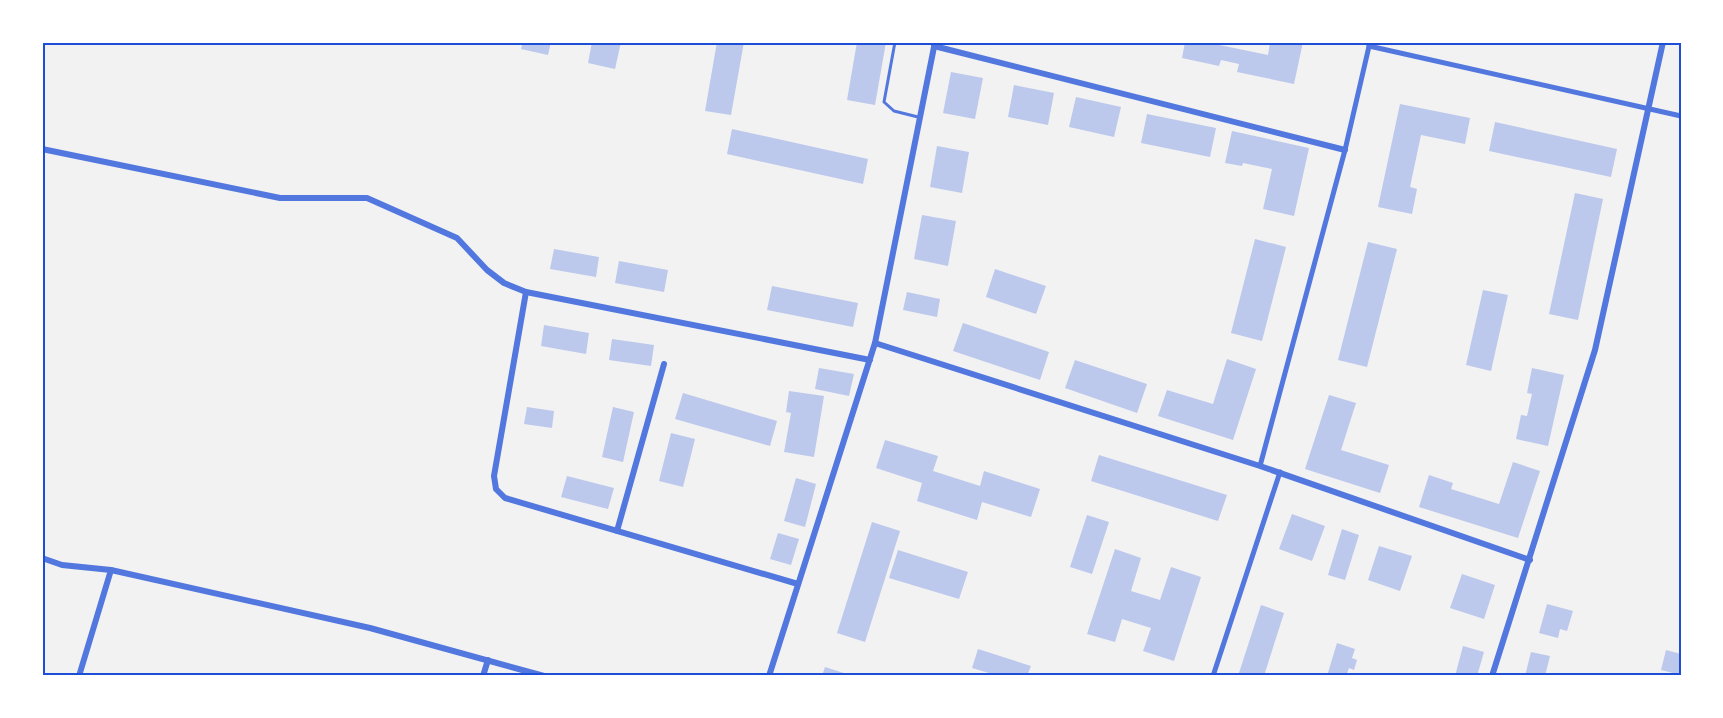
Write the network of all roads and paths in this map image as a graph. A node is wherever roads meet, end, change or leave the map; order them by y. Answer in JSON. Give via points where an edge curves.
{"nodes":[{"id":1,"x":895,"y":42,"type":"edge"},
{"id":2,"x":1663,"y":42,"type":"edge"},
{"id":3,"x":934,"y":44,"type":"edge"},
{"id":4,"x":1369,"y":44,"type":"edge"},
{"id":5,"x":1648,"y":110,"type":"junction"},
{"id":6,"x":1681,"y":116,"type":"edge"},
{"id":7,"x":920,"y":118,"type":"junction"},
{"id":8,"x":42,"y":149,"type":"edge"},
{"id":9,"x":1345,"y":150,"type":"junction"},
{"id":10,"x":526,"y":292,"type":"junction"},
{"id":11,"x":875,"y":344,"type":"junction"},
{"id":12,"x":870,"y":360,"type":"junction"},
{"id":13,"x":664,"y":364,"type":"dead end"},
{"id":14,"x":1260,"y":466,"type":"junction"},
{"id":15,"x":1280,"y":472,"type":"junction"},
{"id":16,"x":617,"y":531,"type":"junction"},
{"id":17,"x":42,"y":558,"type":"edge"},
{"id":18,"x":1530,"y":560,"type":"junction"},
{"id":19,"x":111,"y":570,"type":"junction"},
{"id":20,"x":798,"y":584,"type":"junction"},
{"id":21,"x":488,"y":660,"type":"junction"},
{"id":22,"x":79,"y":676,"type":"edge"},
{"id":23,"x":483,"y":676,"type":"edge"},
{"id":24,"x":544,"y":676,"type":"edge"},
{"id":25,"x":769,"y":676,"type":"edge"},
{"id":26,"x":1213,"y":676,"type":"edge"},
{"id":27,"x":1492,"y":676,"type":"edge"}],
"edges":[{"from":1,"to":7,"type":"lane","via":[[884,102],[894,111]]},
{"from":2,"to":5,"type":"street"},
{"from":3,"to":7,"type":"street"},
{"from":3,"to":9,"type":"street"},
{"from":4,"to":5,"type":"street"},
{"from":4,"to":9,"type":"street"},
{"from":5,"to":6,"type":"street"},
{"from":5,"to":18,"type":"street","via":[[1595,350]]},
{"from":7,"to":11,"type":"street"},
{"from":8,"to":10,"type":"street","via":[[280,198],[367,198],[457,238],[496,277]]},
{"from":9,"to":14,"type":"street"},
{"from":10,"to":12,"type":"street"},
{"from":10,"to":16,"type":"street","via":[[494,476],[496,489],[505,498]]},
{"from":11,"to":12,"type":"street"},
{"from":11,"to":14,"type":"street"},
{"from":12,"to":20,"type":"street"},
{"from":13,"to":16,"type":"street"},
{"from":14,"to":15,"type":"street"},
{"from":15,"to":18,"type":"street"},
{"from":15,"to":26,"type":"street"},
{"from":16,"to":20,"type":"street"},
{"from":17,"to":19,"type":"street","via":[[62,565]]},
{"from":18,"to":27,"type":"street"},
{"from":19,"to":21,"type":"street","via":[[370,628]]},
{"from":19,"to":22,"type":"street"},
{"from":20,"to":25,"type":"street"},
{"from":21,"to":23,"type":"street"},
{"from":21,"to":24,"type":"street"}]}
